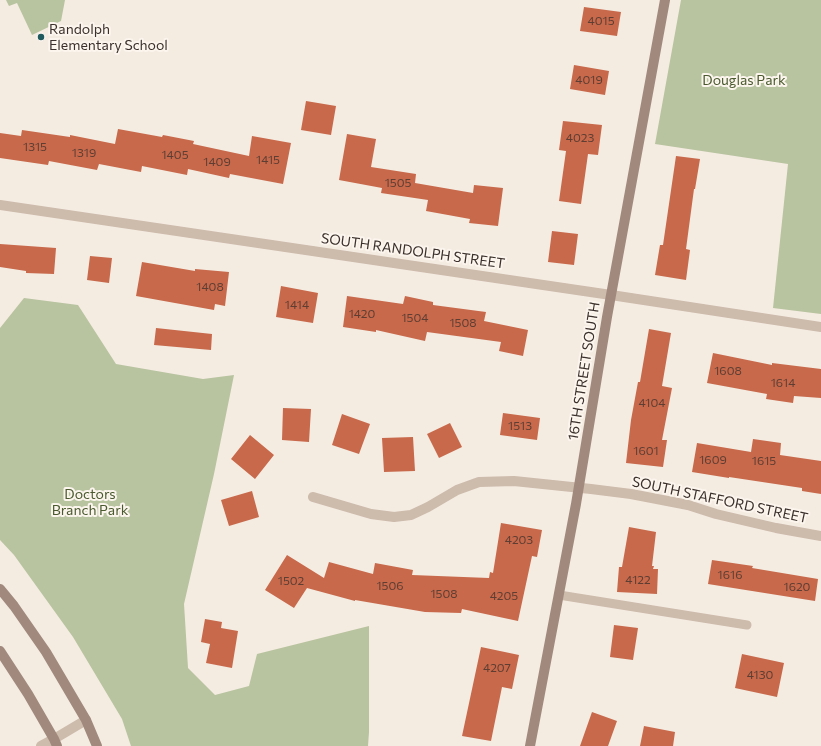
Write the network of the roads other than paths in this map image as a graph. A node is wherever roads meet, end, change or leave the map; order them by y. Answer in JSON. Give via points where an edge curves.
{"nodes":[{"id":1,"x":665,"y":0,"type":"edge"},
{"id":2,"x":0,"y":205,"type":"edge"},
{"id":3,"x":611,"y":295,"type":"junction"},
{"id":4,"x":821,"y":327,"type":"edge"},
{"id":5,"x":579,"y":488,"type":"junction"},
{"id":6,"x":313,"y":497,"type":"dead end"},
{"id":7,"x":821,"y":536,"type":"edge"},
{"id":8,"x":0,"y":589,"type":"edge"},
{"id":9,"x":559,"y":595,"type":"junction"},
{"id":10,"x":747,"y":625,"type":"dead end"},
{"id":11,"x":0,"y":651,"type":"edge"},
{"id":12,"x":86,"y":720,"type":"junction"},
{"id":13,"x":56,"y":743,"type":"edge"},
{"id":14,"x":41,"y":746,"type":"edge"},
{"id":15,"x":97,"y":746,"type":"edge"},
{"id":16,"x":530,"y":746,"type":"edge"}],
"edges":[{"from":1,"to":3,"type":"street","name":"16TH STREET SOUTH"},
{"from":2,"to":3,"type":"street","name":"SOUTH RANDOLPH STREET"},
{"from":3,"to":4,"type":"street","name":"SOUTH RANDOLPH STREET"},
{"from":3,"to":5,"type":"street","name":"16TH STREET SOUTH"},
{"from":5,"to":6,"type":"street","name":"SOUTH STAFFORD STREET","via":[[514,481],[479,482],[457,490],[411,515],[394,518]]},
{"from":5,"to":7,"type":"street","name":"SOUTH STAFFORD STREET","via":[[631,494],[688,505],[776,528]]},
{"from":5,"to":9,"type":"street","name":"16TH STREET SOUTH"},
{"from":8,"to":12,"type":"street","via":[[46,652]]},
{"from":9,"to":10,"type":"lane"},
{"from":9,"to":16,"type":"street","name":"16TH STREET SOUTH"},
{"from":11,"to":13,"type":"street"},
{"from":12,"to":13,"type":"street"},
{"from":12,"to":15,"type":"street"},
{"from":13,"to":14,"type":"street"}]}
